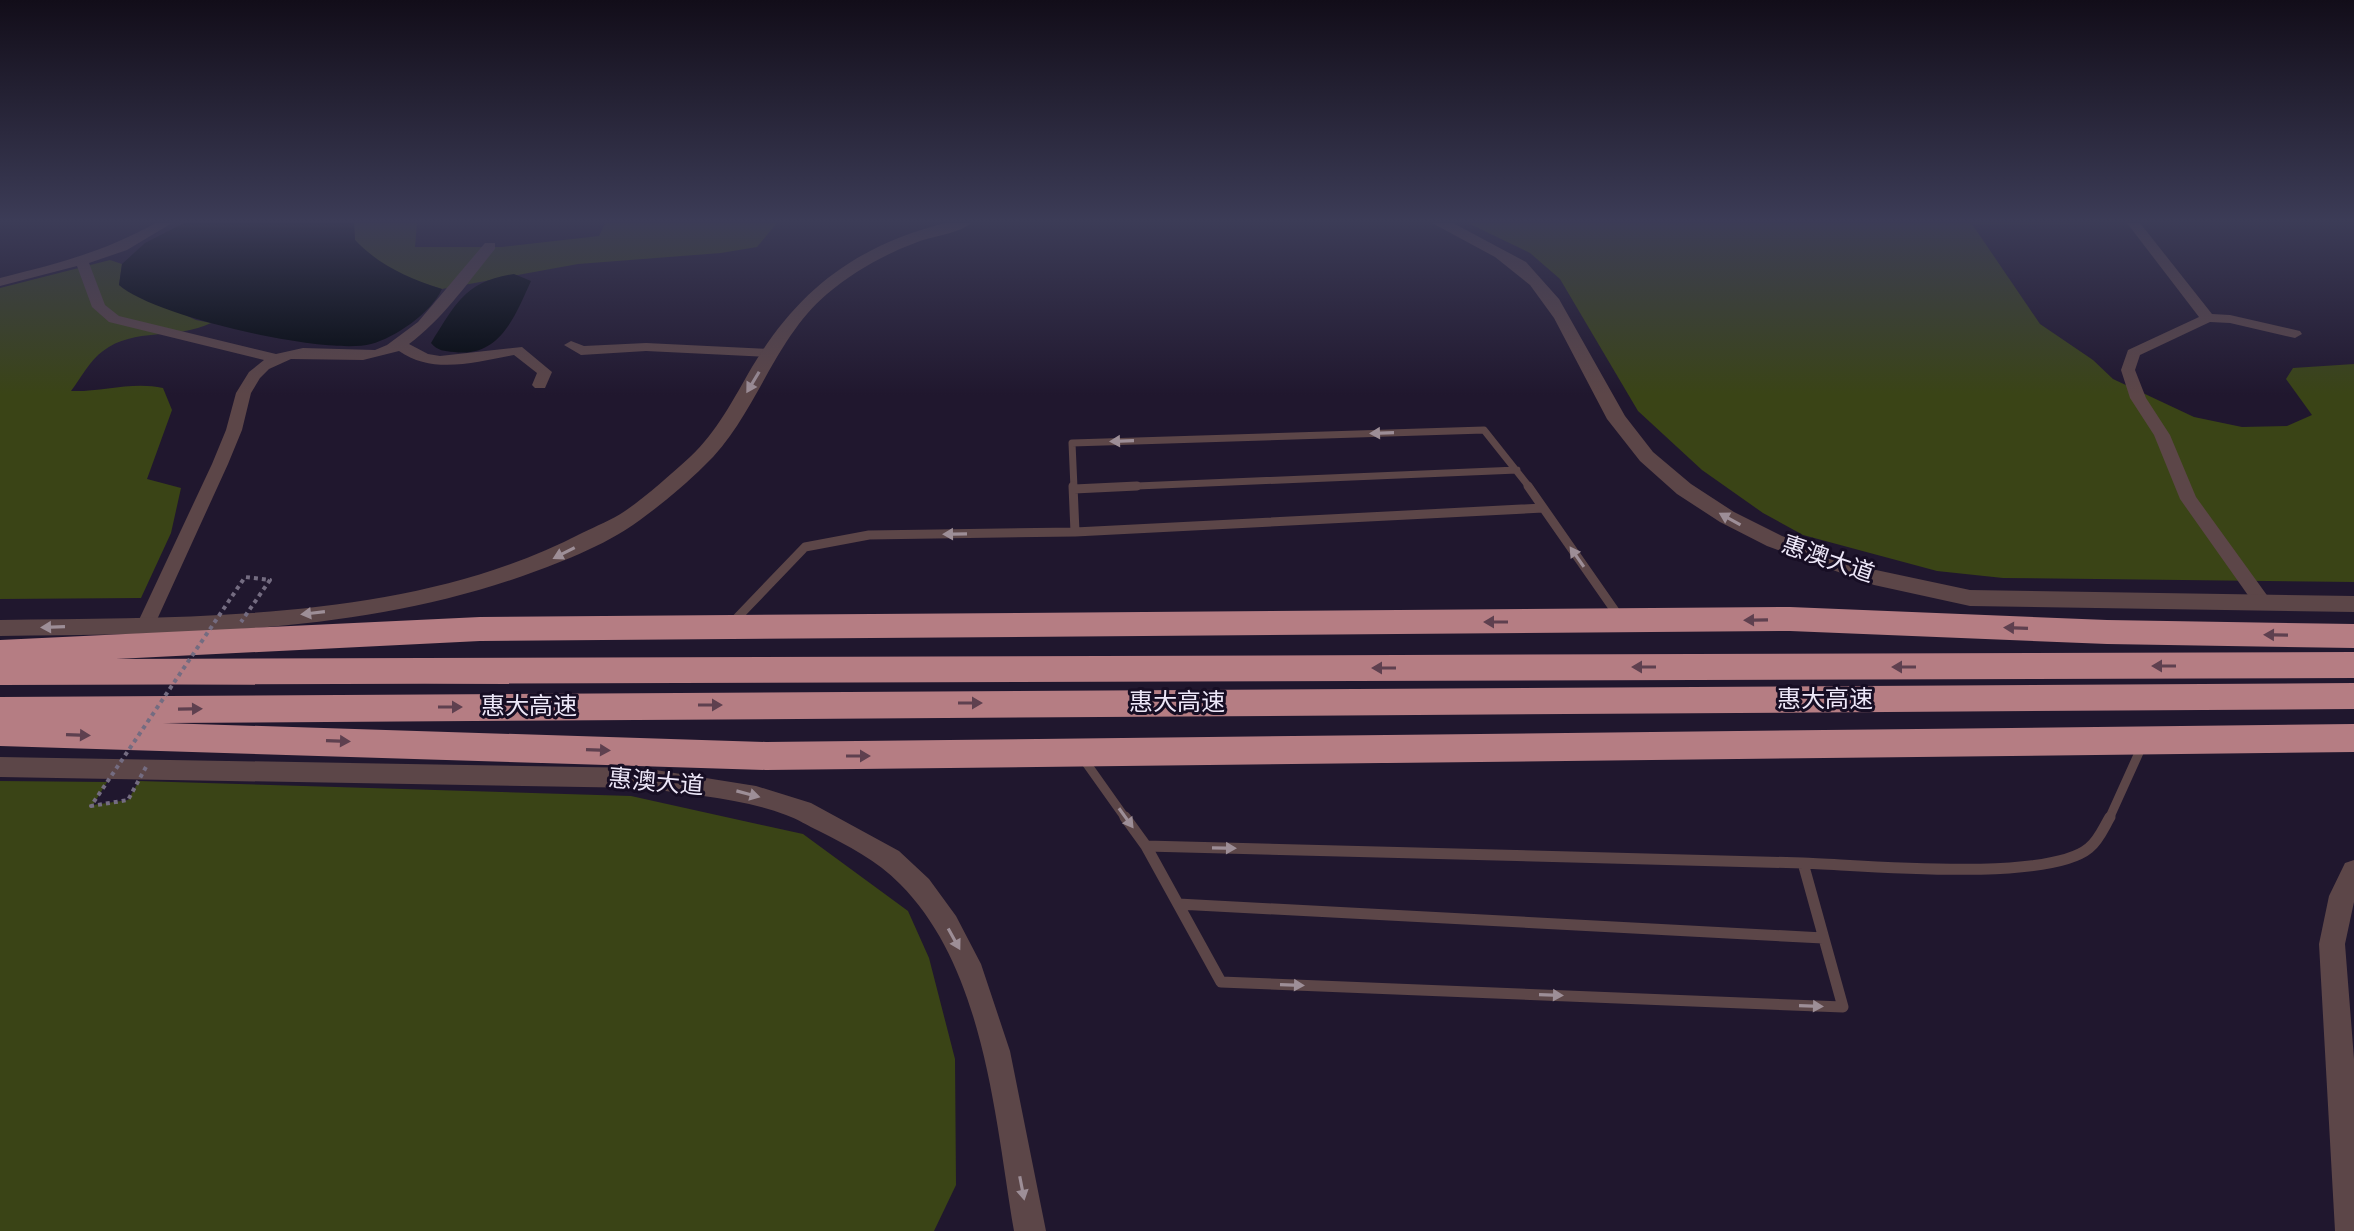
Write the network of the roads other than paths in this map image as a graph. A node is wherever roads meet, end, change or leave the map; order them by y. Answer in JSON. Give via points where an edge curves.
{"nodes":[{"id":1,"x":89,"y":280,"type":"edge"},
{"id":2,"x":460,"y":280,"type":"edge"},
{"id":3,"x":832,"y":280,"type":"edge"},
{"id":4,"x":1534,"y":280,"type":"edge"},
{"id":5,"x":2178,"y":280,"type":"edge"},
{"id":6,"x":2208,"y":318,"type":"junction"},
{"id":7,"x":2295,"y":334,"type":"dead end"},
{"id":8,"x":399,"y":344,"type":"junction"},
{"id":9,"x":571,"y":345,"type":"dead end"},
{"id":10,"x":771,"y":353,"type":"junction"},
{"id":11,"x":276,"y":358,"type":"junction"},
{"id":12,"x":540,"y":385,"type":"dead end"},
{"id":13,"x":1517,"y":470,"type":"junction"},
{"id":14,"x":1074,"y":489,"type":"junction"},
{"id":15,"x":1543,"y":508,"type":"junction"},
{"id":16,"x":1075,"y":532,"type":"junction"},
{"id":17,"x":2263,"y":603,"type":"junction"},
{"id":18,"x":2354,"y":604,"type":"edge"},
{"id":19,"x":1622,"y":621,"type":"junction"},
{"id":20,"x":146,"y":624,"type":"junction"},
{"id":21,"x":729,"y":626,"type":"junction"},
{"id":22,"x":0,"y":628,"type":"edge"},
{"id":23,"x":2354,"y":636,"type":"edge"},
{"id":24,"x":0,"y":652,"type":"edge"},
{"id":25,"x":2354,"y":665,"type":"edge"},
{"id":26,"x":0,"y":672,"type":"edge"},
{"id":27,"x":2354,"y":696,"type":"edge"},
{"id":28,"x":0,"y":711,"type":"edge"},
{"id":29,"x":0,"y":732,"type":"edge"},
{"id":30,"x":2354,"y":738,"type":"edge"},
{"id":31,"x":2144,"y":743,"type":"junction"},
{"id":32,"x":1080,"y":755,"type":"junction"},
{"id":33,"x":0,"y":767,"type":"edge"},
{"id":34,"x":1146,"y":846,"type":"junction"},
{"id":35,"x":1803,"y":863,"type":"junction"},
{"id":36,"x":2354,"y":871,"type":"edge"},
{"id":37,"x":1178,"y":904,"type":"junction"},
{"id":38,"x":1823,"y":938,"type":"junction"},
{"id":39,"x":1030,"y":1231,"type":"edge"},
{"id":40,"x":2351,"y":1231,"type":"edge"}],
"edges":[{"from":1,"to":11,"type":"street","via":[[99,307],[114,319]]},
{"from":2,"to":8,"type":"street"},
{"from":3,"to":10,"type":"street","via":[[801,309]]},
{"from":17,"to":4,"type":"street","name":"惠澳大道","one_way":true,"via":[[1970,598],[1798,553],[1722,514],[1661,468],[1617,420],[1562,318]]},
{"from":5,"to":6,"type":"street"},
{"from":6,"to":7,"type":"street"},
{"from":6,"to":17,"type":"street","via":[[2133,353],[2128,370],[2188,499]]},
{"from":8,"to":11,"type":"street","via":[[377,354]]},
{"from":8,"to":12,"type":"street","via":[[412,355],[438,361],[517,350],[545,372]]},
{"from":9,"to":10,"type":"street","via":[[581,351],[646,347]]},
{"from":10,"to":20,"type":"street","one_way":true,"via":[[699,460],[637,512],[559,557],[452,591],[381,604],[241,622]]},
{"from":11,"to":20,"type":"street","via":[[247,383],[239,398],[232,438]]},
{"from":13,"to":14,"type":"lane"},
{"from":13,"to":14,"type":"lane","one_way":true,"via":[[1484,430],[1072,443]]},
{"from":13,"to":15,"type":"lane"},
{"from":14,"to":16,"type":"lane"},
{"from":15,"to":16,"type":"lane"},
{"from":19,"to":15,"type":"lane","one_way":true},
{"from":16,"to":21,"type":"lane","one_way":true,"via":[[869,535],[805,547]]},
{"from":17,"to":18,"type":"street","name":"惠澳大道"},
{"from":19,"to":21,"type":"highway","one_way":true},
{"from":23,"to":19,"type":"highway","one_way":true,"via":[[1790,619]]},
{"from":20,"to":22,"type":"street","one_way":true},
{"from":21,"to":24,"type":"highway","via":[[480,629]]},
{"from":25,"to":26,"type":"highway","name":"惠大高速","one_way":true},
{"from":28,"to":27,"type":"highway","name":"惠大高速","one_way":true},
{"from":29,"to":32,"type":"highway","one_way":true,"via":[[766,756]]},
{"from":30,"to":31,"type":"highway"},
{"from":31,"to":32,"type":"highway"},
{"from":31,"to":35,"type":"lane","via":[[2101,831],[2088,849],[2070,858],[2004,868]]},
{"from":32,"to":34,"type":"lane","one_way":true},
{"from":33,"to":39,"type":"street","name":"惠澳大道","one_way":true,"via":[[643,778],[734,790],[794,807],[888,858],[919,885],[948,927],[988,1019]]},
{"from":34,"to":35,"type":"lane","one_way":true},
{"from":34,"to":37,"type":"lane"},
{"from":35,"to":38,"type":"lane"},
{"from":36,"to":40,"type":"street","via":[[2342,896],[2332,944]]},
{"from":37,"to":38,"type":"lane"},
{"from":37,"to":38,"type":"lane","one_way":true,"via":[[1221,982],[1843,1007]]}]}
